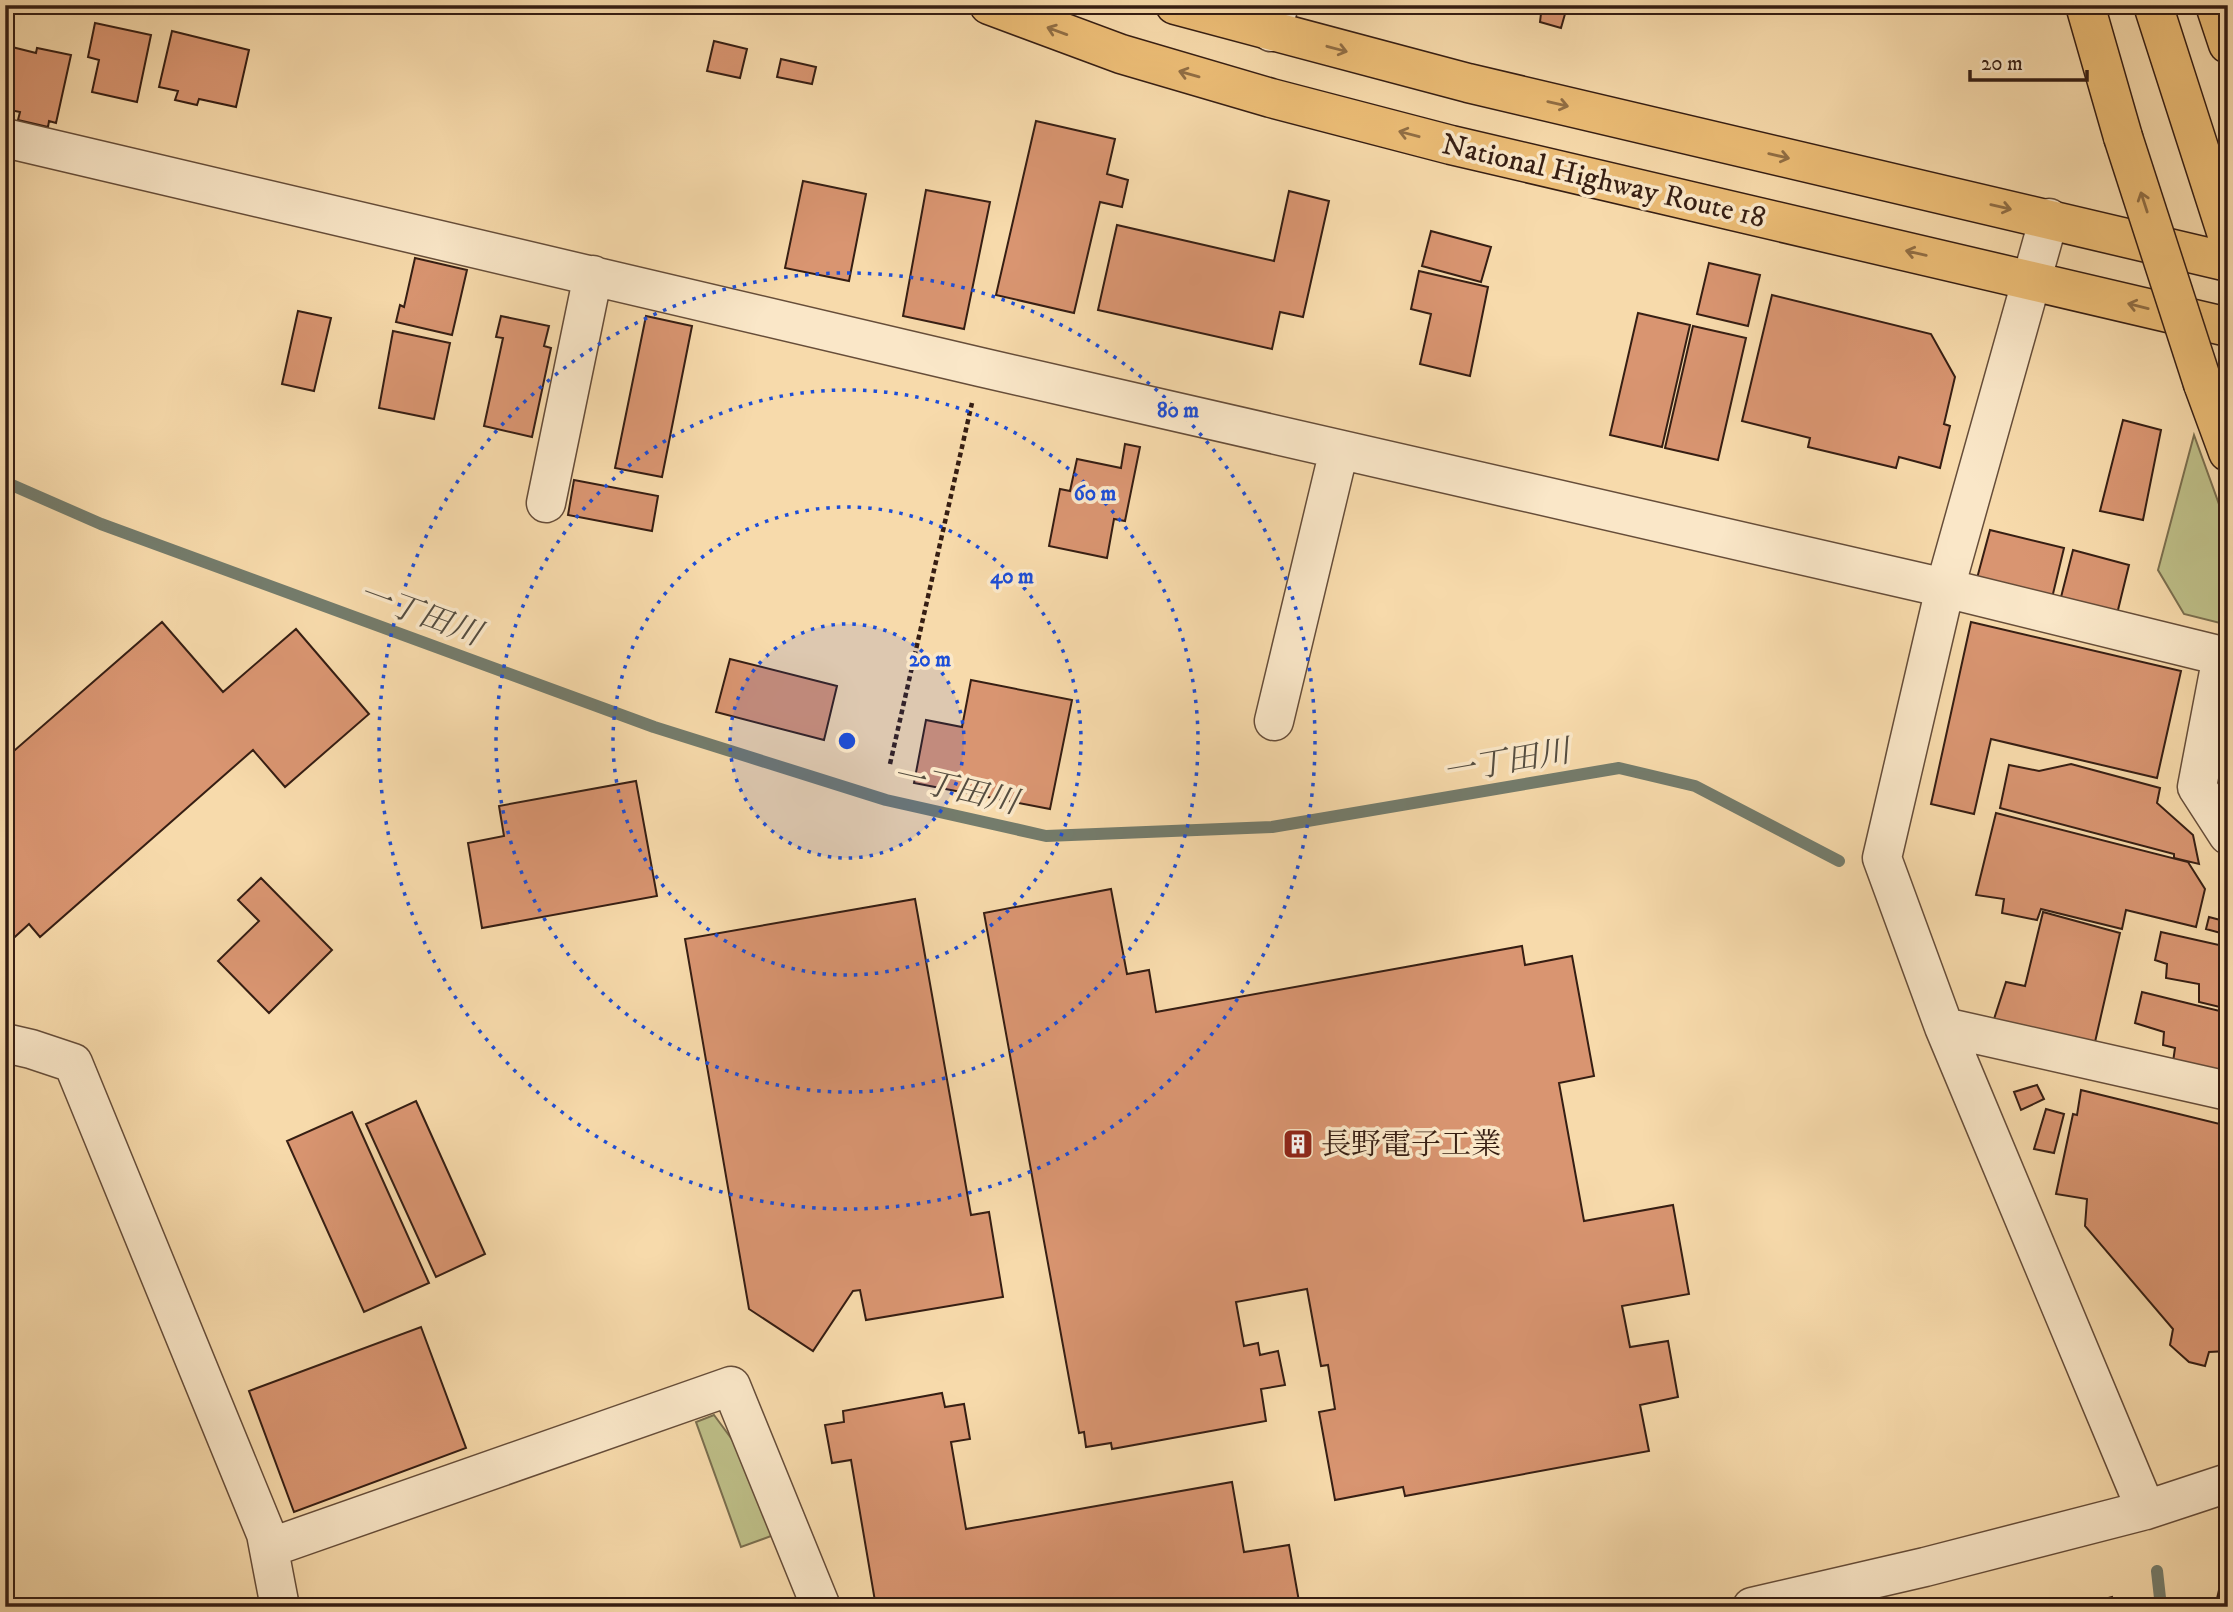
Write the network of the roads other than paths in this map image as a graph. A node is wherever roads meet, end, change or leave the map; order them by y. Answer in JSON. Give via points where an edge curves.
{"nodes":[{"id":1,"x":989,"y":5,"type":"edge"},
{"id":2,"x":1175,"y":5,"type":"edge"},
{"id":3,"x":2085,"y":5,"type":"edge"},
{"id":4,"x":2153,"y":5,"type":"edge"},
{"id":5,"x":2215,"y":5,"type":"edge"},
{"id":6,"x":1275,"y":19,"type":"edge"},
{"id":7,"x":2228,"y":44,"type":"edge"},
{"id":8,"x":5,"y":138,"type":"edge"},
{"id":9,"x":2049,"y":218,"type":"junction"},
{"id":10,"x":2228,"y":238,"type":"edge"},
{"id":11,"x":2228,"y":262,"type":"edge"},
{"id":12,"x":593,"y":275,"type":"junction"},
{"id":13,"x":2032,"y":280,"type":"junction"},
{"id":14,"x":2228,"y":327,"type":"edge"},
{"id":15,"x":1339,"y":450,"type":"junction"},
{"id":16,"x":2228,"y":452,"type":"edge"},
{"id":17,"x":546,"y":503,"type":"dead end"},
{"id":18,"x":1945,"y":588,"type":"junction"},
{"id":19,"x":1274,"y":721,"type":"dead end"},
{"id":20,"x":2228,"y":835,"type":"edge"},
{"id":21,"x":1944,"y":1027,"type":"junction"},
{"id":22,"x":5,"y":1043,"type":"edge"},
{"id":23,"x":2228,"y":1091,"type":"edge"},
{"id":24,"x":2227,"y":1486,"type":"edge"},
{"id":25,"x":2146,"y":1510,"type":"junction"},
{"id":26,"x":269,"y":1548,"type":"junction"},
{"id":27,"x":280,"y":1607,"type":"edge"},
{"id":28,"x":821,"y":1607,"type":"edge"},
{"id":29,"x":1752,"y":1607,"type":"edge"}],
"edges":[{"from":13,"to":1,"type":"highway","name":"National Highway Route 18","one_way":true,"via":[[1451,145],[1271,98],[1121,54]]},
{"from":2,"to":6,"type":"highway"},
{"from":16,"to":3,"type":"highway","one_way":true,"bridge":true,"via":[[2123,137]]},
{"from":4,"to":10,"type":"highway"},
{"from":5,"to":7,"type":"highway"},
{"from":6,"to":9,"type":"highway","one_way":true,"via":[[1468,83]]},
{"from":8,"to":12,"type":"street"},
{"from":9,"to":11,"type":"highway"},
{"from":9,"to":13,"type":"street"},
{"from":12,"to":15,"type":"street"},
{"from":12,"to":17,"type":"street"},
{"from":14,"to":13,"type":"highway","name":"National Highway Route 18","one_way":true},
{"from":13,"to":18,"type":"street"},
{"from":15,"to":18,"type":"street"},
{"from":15,"to":19,"type":"street"},
{"from":18,"to":20,"type":"street","via":[[2222,656],[2197,787]]},
{"from":18,"to":21,"type":"street","via":[[1882,858]]},
{"from":21,"to":23,"type":"street"},
{"from":21,"to":25,"type":"street"},
{"from":22,"to":26,"type":"street","via":[[73,1063]]},
{"from":24,"to":25,"type":"street"},
{"from":25,"to":29,"type":"street"},
{"from":26,"to":27,"type":"street"},
{"from":26,"to":28,"type":"street","via":[[731,1386]]}]}
